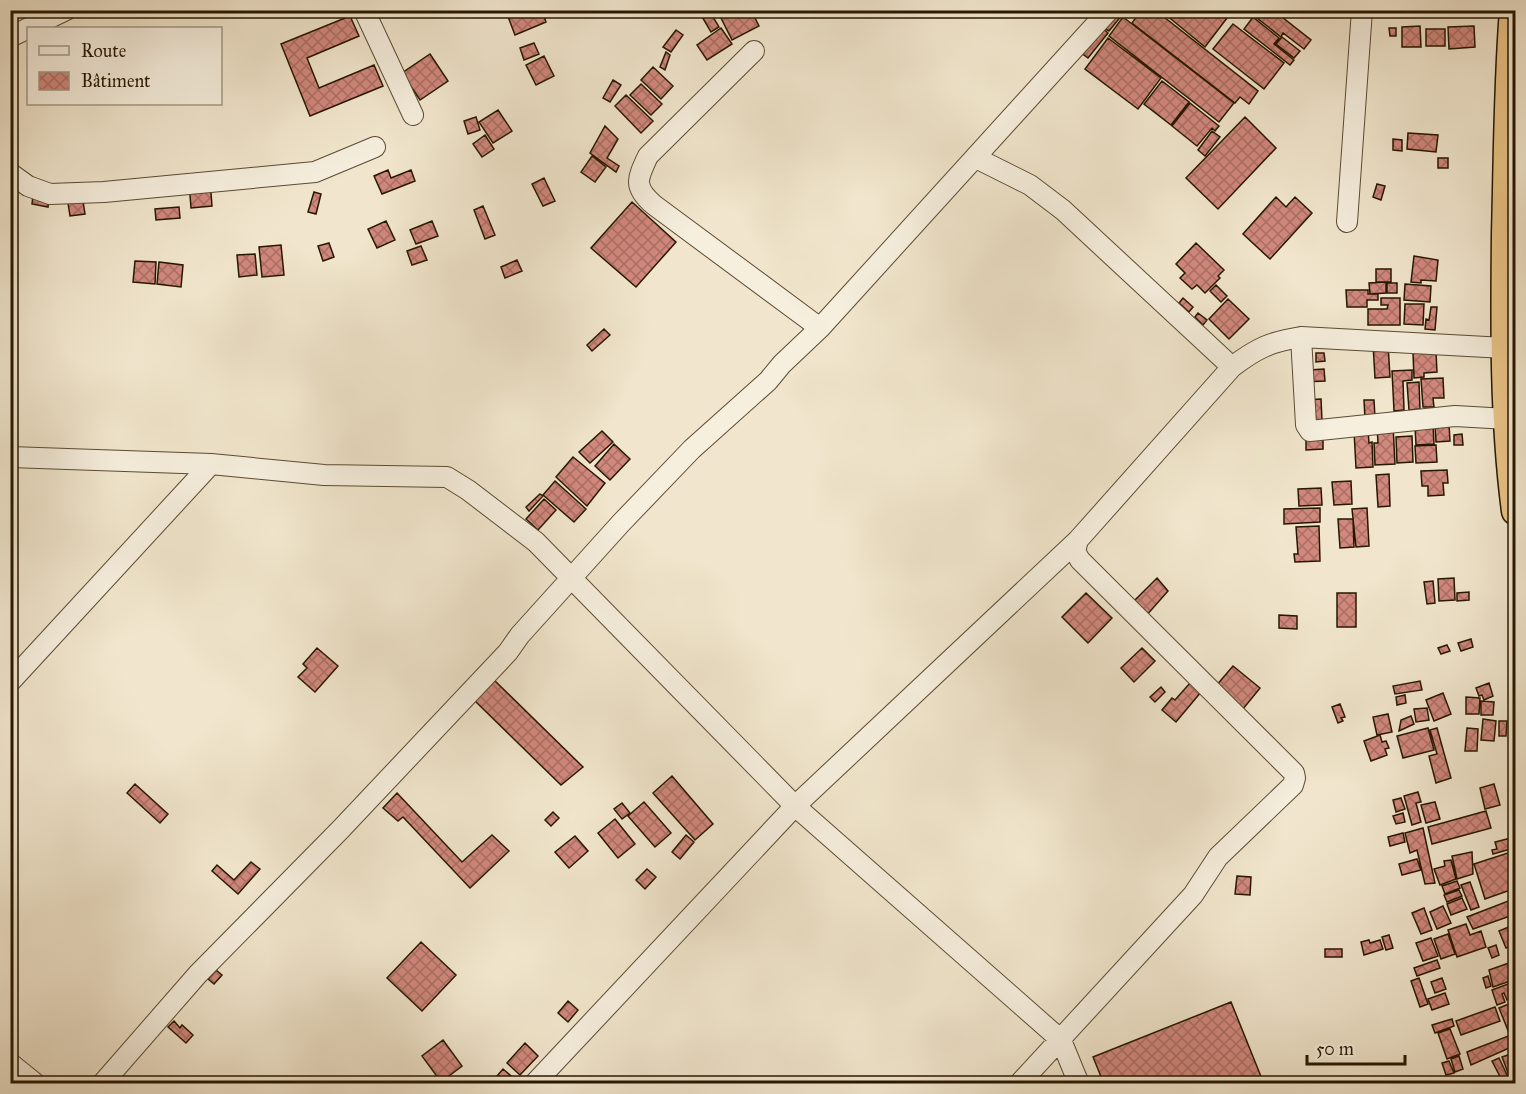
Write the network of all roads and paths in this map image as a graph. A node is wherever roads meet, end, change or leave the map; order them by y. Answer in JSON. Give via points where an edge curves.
{"nodes":[{"id":1,"x":66,"y":10,"type":"edge"},
{"id":2,"x":364,"y":10,"type":"edge"},
{"id":3,"x":1109,"y":10,"type":"edge"},
{"id":4,"x":1362,"y":10,"type":"edge"},
{"id":5,"x":1514,"y":10,"type":"edge"},
{"id":6,"x":31,"y":27,"type":"edge"},
{"id":7,"x":27,"y":29,"type":"edge"},
{"id":8,"x":10,"y":37,"type":"edge"},
{"id":9,"x":1514,"y":42,"type":"edge"},
{"id":10,"x":754,"y":51,"type":"dead end"},
{"id":11,"x":413,"y":115,"type":"dead end"},
{"id":12,"x":375,"y":147,"type":"dead end"},
{"id":13,"x":976,"y":158,"type":"junction"},
{"id":14,"x":10,"y":173,"type":"edge"},
{"id":15,"x":1347,"y":222,"type":"dead end"},
{"id":16,"x":820,"y":328,"type":"junction"},
{"id":17,"x":1301,"y":337,"type":"junction"},
{"id":18,"x":1505,"y":348,"type":"junction"},
{"id":19,"x":1232,"y":367,"type":"junction"},
{"id":20,"x":1508,"y":419,"type":"junction"},
{"id":21,"x":10,"y":457,"type":"edge"},
{"id":22,"x":211,"y":464,"type":"junction"},
{"id":23,"x":1515,"y":511,"type":"edge"},
{"id":24,"x":1078,"y":540,"type":"junction"},
{"id":25,"x":571,"y":578,"type":"junction"},
{"id":26,"x":10,"y":682,"type":"edge"},
{"id":27,"x":795,"y":806,"type":"junction"},
{"id":28,"x":1061,"y":1040,"type":"junction"},
{"id":29,"x":10,"y":1063,"type":"edge"},
{"id":30,"x":36,"y":1083,"type":"edge"},
{"id":31,"x":102,"y":1083,"type":"edge"},
{"id":32,"x":534,"y":1083,"type":"edge"},
{"id":33,"x":1019,"y":1083,"type":"edge"},
{"id":34,"x":1079,"y":1083,"type":"edge"}],
"edges":[{"from":1,"to":6,"type":"street"},
{"from":2,"to":11,"type":"street"},
{"from":3,"to":13,"type":"street"},
{"from":4,"to":15,"type":"street"},
{"from":5,"to":9,"type":"highway"},
{"from":7,"to":8,"type":"street"},
{"from":9,"to":18,"type":"highway"},
{"from":10,"to":16,"type":"street","via":[[648,156],[639,186],[654,206]]},
{"from":12,"to":14,"type":"street","via":[[315,172],[104,192],[50,194],[28,186]]},
{"from":13,"to":16,"type":"street"},
{"from":13,"to":19,"type":"street","via":[[1030,185],[1063,210]]},
{"from":16,"to":25,"type":"street","via":[[692,449]]},
{"from":17,"to":18,"type":"street"},
{"from":17,"to":19,"type":"street","via":[[1277,341]]},
{"from":17,"to":20,"type":"street","via":[[1306,425],[1310,431],[1455,416]]},
{"from":18,"to":20,"type":"highway"},
{"from":19,"to":24,"type":"street"},
{"from":20,"to":23,"type":"highway"},
{"from":21,"to":22,"type":"street"},
{"from":22,"to":25,"type":"street","via":[[324,475],[447,477],[536,542]]},
{"from":22,"to":26,"type":"street"},
{"from":24,"to":27,"type":"street"},
{"from":24,"to":28,"type":"street","via":[[1075,551],[1080,560],[1295,778],[1218,857],[1193,895]]},
{"from":25,"to":27,"type":"street"},
{"from":25,"to":31,"type":"street","via":[[508,652],[198,974]]},
{"from":27,"to":28,"type":"street"},
{"from":27,"to":32,"type":"street"},
{"from":28,"to":33,"type":"street"},
{"from":28,"to":34,"type":"street"},
{"from":29,"to":30,"type":"street"}]}
